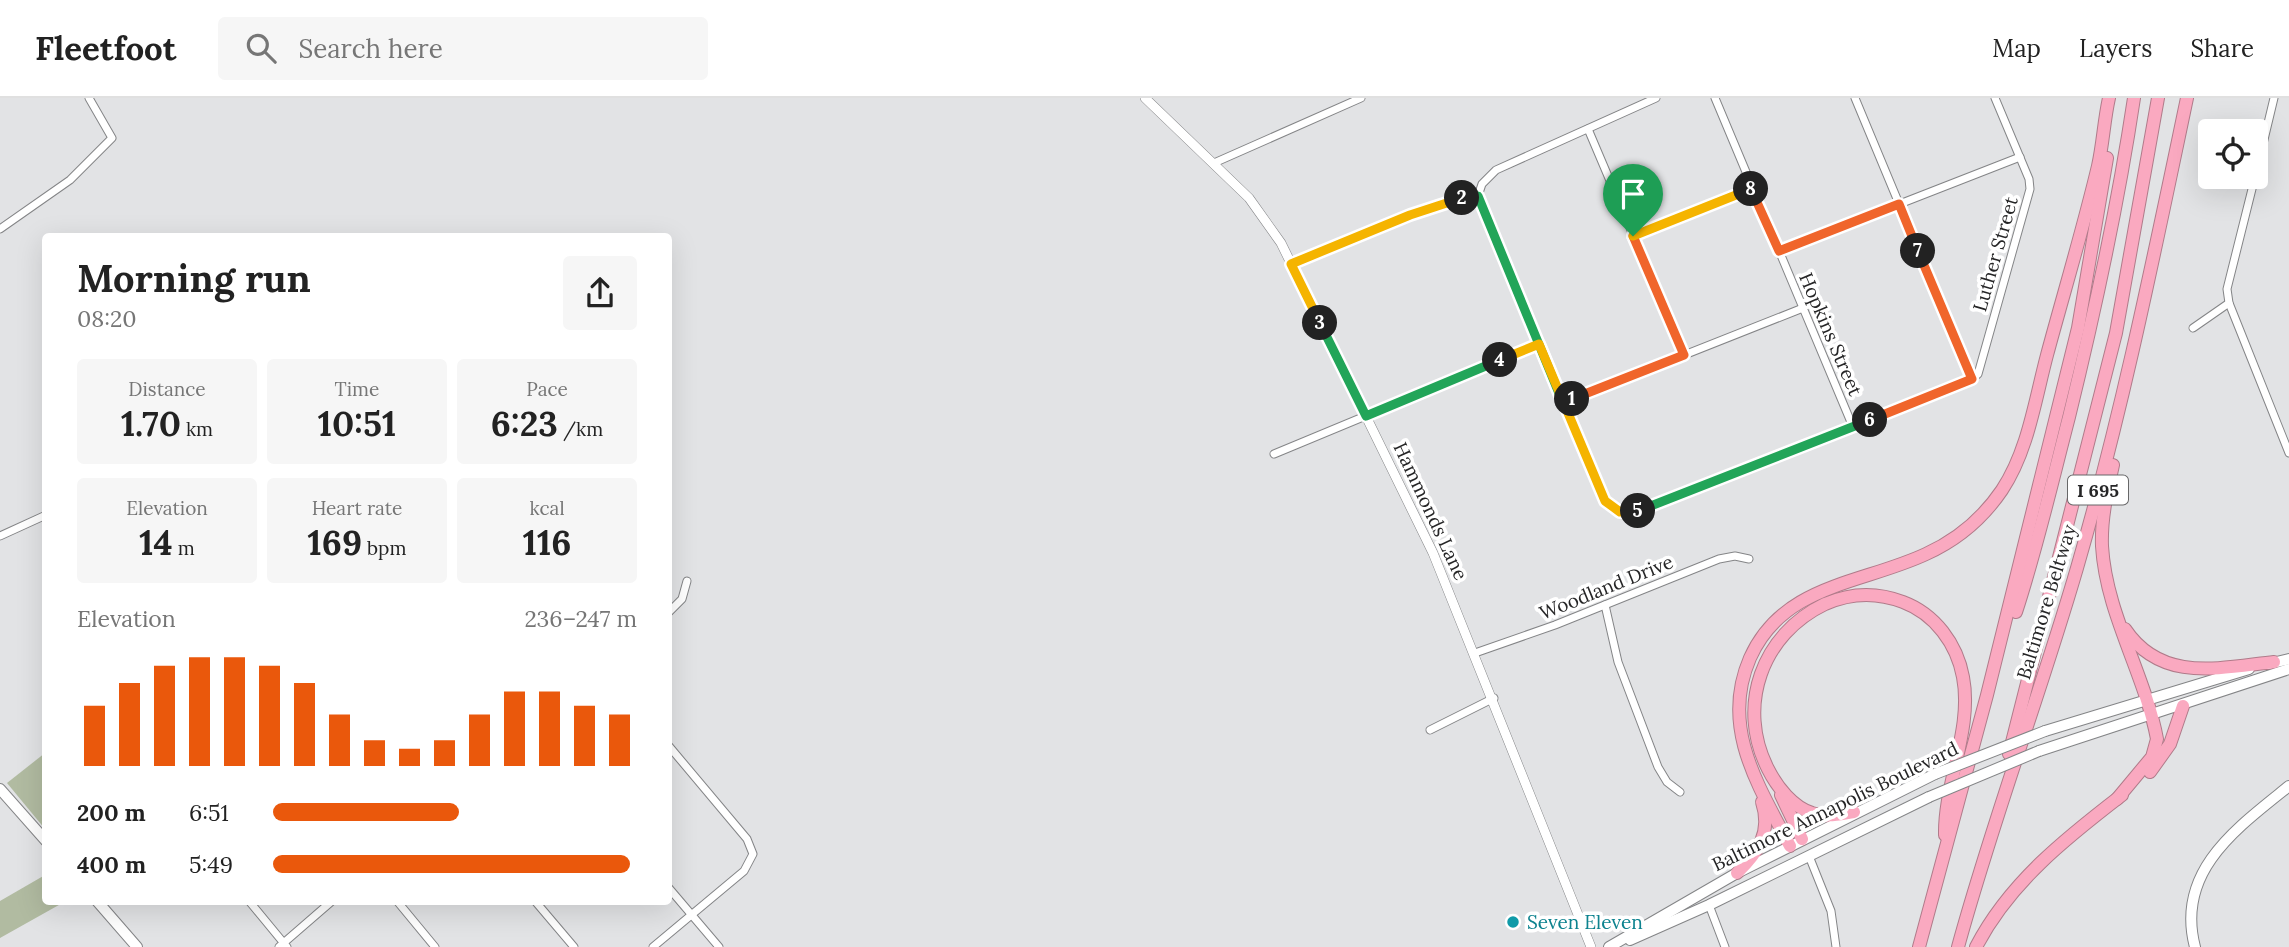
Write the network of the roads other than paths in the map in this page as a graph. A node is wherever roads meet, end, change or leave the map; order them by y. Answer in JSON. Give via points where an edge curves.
{"nodes":[{"id":1,"x":89,"y":98,"type":"edge"},
{"id":2,"x":1145,"y":98,"type":"edge"},
{"id":3,"x":1361,"y":98,"type":"edge"},
{"id":4,"x":1656,"y":98,"type":"edge"},
{"id":5,"x":1715,"y":98,"type":"edge"},
{"id":6,"x":1854,"y":98,"type":"edge"},
{"id":7,"x":1995,"y":98,"type":"edge"},
{"id":8,"x":2109,"y":98,"type":"edge"},
{"id":9,"x":2115,"y":98,"type":"edge"},
{"id":10,"x":2134,"y":98,"type":"edge"},
{"id":11,"x":2158,"y":98,"type":"edge"},
{"id":12,"x":2187,"y":98,"type":"edge"},
{"id":13,"x":2274,"y":98,"type":"edge"},
{"id":14,"x":2268,"y":122,"type":"edge"},
{"id":15,"x":1588,"y":128,"type":"junction"},
{"id":16,"x":2020,"y":157,"type":"junction"},
{"id":17,"x":1214,"y":163,"type":"junction"},
{"id":18,"x":1753,"y":188,"type":"junction"},
{"id":19,"x":2251,"y":189,"type":"edge"},
{"id":20,"x":1478,"y":196,"type":"junction"},
{"id":21,"x":1899,"y":204,"type":"junction"},
{"id":22,"x":0,"y":229,"type":"edge"},
{"id":23,"x":1633,"y":236,"type":"junction"},
{"id":24,"x":1779,"y":251,"type":"junction"},
{"id":25,"x":1291,"y":264,"type":"junction"},
{"id":26,"x":2230,"y":303,"type":"junction"},
{"id":27,"x":1803,"y":308,"type":"junction"},
{"id":28,"x":2193,"y":328,"type":"dead end"},
{"id":29,"x":2135,"y":336,"type":"junction"},
{"id":30,"x":1539,"y":344,"type":"junction"},
{"id":31,"x":1684,"y":355,"type":"junction"},
{"id":32,"x":1972,"y":379,"type":"junction"},
{"id":33,"x":1563,"y":403,"type":"junction"},
{"id":34,"x":1366,"y":416,"type":"junction"},
{"id":35,"x":1853,"y":427,"type":"junction"},
{"id":36,"x":2289,"y":453,"type":"edge"},
{"id":37,"x":1274,"y":454,"type":"dead end"},
{"id":38,"x":42,"y":517,"type":"edge"},
{"id":39,"x":0,"y":537,"type":"edge"},
{"id":40,"x":1749,"y":559,"type":"dead end"},
{"id":41,"x":687,"y":581,"type":"dead end"},
{"id":42,"x":1605,"y":605,"type":"junction"},
{"id":43,"x":672,"y":609,"type":"edge"},
{"id":44,"x":2117,"y":618,"type":"junction"},
{"id":45,"x":1475,"y":653,"type":"junction"},
{"id":46,"x":2289,"y":659,"type":"edge"},
{"id":47,"x":2274,"y":662,"type":"junction"},
{"id":48,"x":2289,"y":669,"type":"edge"},
{"id":49,"x":1987,"y":695,"type":"junction"},
{"id":50,"x":1494,"y":698,"type":"junction"},
{"id":51,"x":2145,"y":698,"type":"junction"},
{"id":52,"x":2183,"y":706,"type":"junction"},
{"id":53,"x":2150,"y":715,"type":"junction"},
{"id":54,"x":1430,"y":730,"type":"dead end"},
{"id":55,"x":672,"y":750,"type":"edge"},
{"id":56,"x":1754,"y":778,"type":"junction"},
{"id":57,"x":1773,"y":780,"type":"junction"},
{"id":58,"x":2289,"y":786,"type":"edge"},
{"id":59,"x":0,"y":789,"type":"edge"},
{"id":60,"x":1680,"y":792,"type":"dead end"},
{"id":61,"x":2117,"y":799,"type":"junction"},
{"id":62,"x":1854,"y":812,"type":"junction"},
{"id":63,"x":42,"y":836,"type":"edge"},
{"id":64,"x":1796,"y":842,"type":"junction"},
{"id":65,"x":1945,"y":851,"type":"junction"},
{"id":66,"x":1809,"y":856,"type":"junction"},
{"id":67,"x":1737,"y":873,"type":"junction"},
{"id":68,"x":1978,"y":873,"type":"junction"},
{"id":69,"x":672,"y":892,"type":"edge"},
{"id":70,"x":100,"y":905,"type":"edge"},
{"id":71,"x":251,"y":905,"type":"edge"},
{"id":72,"x":328,"y":905,"type":"edge"},
{"id":73,"x":400,"y":905,"type":"edge"},
{"id":74,"x":538,"y":905,"type":"edge"},
{"id":75,"x":1709,"y":905,"type":"junction"},
{"id":76,"x":692,"y":915,"type":"junction"},
{"id":77,"x":283,"y":946,"type":"edge"},
{"id":78,"x":136,"y":947,"type":"edge"},
{"id":79,"x":435,"y":947,"type":"edge"},
{"id":80,"x":574,"y":947,"type":"edge"},
{"id":81,"x":653,"y":947,"type":"edge"},
{"id":82,"x":719,"y":947,"type":"edge"},
{"id":83,"x":1591,"y":947,"type":"edge"},
{"id":84,"x":1609,"y":947,"type":"edge"},
{"id":85,"x":1615,"y":947,"type":"edge"},
{"id":86,"x":1725,"y":947,"type":"edge"},
{"id":87,"x":1836,"y":947,"type":"edge"},
{"id":88,"x":1919,"y":947,"type":"edge"},
{"id":89,"x":1958,"y":947,"type":"edge"},
{"id":90,"x":1976,"y":947,"type":"edge"},
{"id":91,"x":2195,"y":947,"type":"edge"}],
"edges":[{"from":1,"to":22,"type":"street","via":[[111,138],[71,180]]},
{"from":2,"to":17,"type":"street","name":"Hammonds Lane"},
{"from":3,"to":17,"type":"street"},
{"from":4,"to":15,"type":"street"},
{"from":5,"to":18,"type":"street","name":"Hopkins Street"},
{"from":6,"to":21,"type":"street"},
{"from":7,"to":16,"type":"street","name":"Luther Street"},
{"from":8,"to":56,"type":"highway","via":[[2091,194],[2012,473],[1990,506],[1943,546],[1808,596],[1771,625],[1752,655],[1740,691],[1741,742]]},
{"from":9,"to":49,"type":"highway","name":"Baltimore Beltway","number":"I 695","via":[[2078,328]]},
{"from":10,"to":49,"type":"highway","via":[[2084,356],[2034,557]]},
{"from":11,"to":68,"type":"highway","via":[[2116,333]]},
{"from":12,"to":29,"type":"highway","name":"Baltimore Beltway","number":"I 695"},
{"from":13,"to":14,"type":"street"},
{"from":15,"to":20,"type":"street","via":[[1496,170],[1482,184]]},
{"from":15,"to":23,"type":"street"},
{"from":16,"to":21,"type":"street"},
{"from":16,"to":32,"type":"street","name":"Luther Street","via":[[2030,189],[1980,369]]},
{"from":17,"to":25,"type":"street","name":"Hammonds Lane","via":[[1266,218]]},
{"from":18,"to":23,"type":"street"},
{"from":18,"to":24,"type":"street","name":"Hopkins Street"},
{"from":19,"to":26,"type":"street","via":[[2229,274]]},
{"from":20,"to":25,"type":"street","via":[[1410,215]]},
{"from":20,"to":30,"type":"street"},
{"from":21,"to":24,"type":"street"},
{"from":21,"to":32,"type":"street"},
{"from":23,"to":31,"type":"street"},
{"from":24,"to":27,"type":"street","name":"Hopkins Street"},
{"from":25,"to":34,"type":"street","name":"Hammonds Lane"},
{"from":26,"to":28,"type":"street"},
{"from":26,"to":36,"type":"street"},
{"from":27,"to":31,"type":"street"},
{"from":27,"to":35,"type":"street","name":"Hopkins Street"},
{"from":29,"to":44,"type":"highway","via":[[2103,525],[2104,562]]},
{"from":29,"to":68,"type":"highway","name":"Baltimore Beltway","number":"I 695","via":[[2078,565]]},
{"from":30,"to":33,"type":"street"},
{"from":30,"to":34,"type":"street"},
{"from":31,"to":33,"type":"street"},
{"from":32,"to":35,"type":"street"},
{"from":33,"to":35,"type":"street","via":[[1605,501],[1620,512],[1631,513]]},
{"from":34,"to":37,"type":"street"},
{"from":34,"to":45,"type":"street","name":"Hammonds Lane","via":[[1433,552]]},
{"from":38,"to":39,"type":"street"},
{"from":40,"to":42,"type":"street","name":"Woodland Drive","via":[[1719,559]]},
{"from":41,"to":43,"type":"street","via":[[682,599]]},
{"from":42,"to":45,"type":"street","name":"Woodland Drive"},
{"from":42,"to":60,"type":"street","via":[[1618,662],[1658,768]]},
{"from":44,"to":47,"type":"highway","via":[[2145,653],[2176,668],[2206,670]]},
{"from":44,"to":51,"type":"highway"},
{"from":45,"to":50,"type":"street","name":"Hammonds Lane"},
{"from":46,"to":47,"type":"main road","name":"Baltimore Annapolis Boulevard"},
{"from":47,"to":51,"type":"main road","name":"Baltimore Annapolis Boulevard"},
{"from":48,"to":52,"type":"main road","name":"Baltimore Annapolis Boulevard"},
{"from":49,"to":65,"type":"highway","name":"Baltimore Beltway","number":"I 695"},
{"from":50,"to":54,"type":"street"},
{"from":50,"to":83,"type":"street","name":"Hammonds Lane"},
{"from":51,"to":53,"type":"highway"},
{"from":51,"to":62,"type":"main road","name":"Baltimore Annapolis Boulevard","bridge":true,"via":[[1935,774]]},
{"from":52,"to":53,"type":"main road","name":"Baltimore Annapolis Boulevard"},
{"from":52,"to":61,"type":"highway","via":[[2162,758]]},
{"from":53,"to":61,"type":"highway","via":[[2157,747]]},
{"from":53,"to":66,"type":"main road","name":"Baltimore Annapolis Boulevard","bridge":true,"via":[[2039,751],[1929,797]]},
{"from":55,"to":76,"type":"street","via":[[747,839],[753,854],[744,871]]},
{"from":56,"to":64,"type":"highway"},
{"from":56,"to":67,"type":"highway","via":[[1766,824],[1764,837],[1753,858]]},
{"from":57,"to":62,"type":"highway","via":[[1791,801],[1814,814]]},
{"from":57,"to":64,"type":"highway"},
{"from":57,"to":65,"type":"highway","via":[[1759,746],[1754,715],[1758,679],[1774,645],[1801,617],[1831,602],[1862,594],[1909,604],[1944,633],[1963,677],[1963,718],[1945,809]]},
{"from":58,"to":91,"type":"main road","via":[[2232,833],[2205,864],[2190,916]]},
{"from":59,"to":63,"type":"main road"},
{"from":61,"to":90,"type":"highway","via":[[2025,877]]},
{"from":62,"to":64,"type":"main road","name":"Baltimore Annapolis Boulevard"},
{"from":64,"to":66,"type":"main road"},
{"from":64,"to":67,"type":"main road","name":"Baltimore Annapolis Boulevard"},
{"from":65,"to":88,"type":"highway","name":"Baltimore Beltway","number":"I 695"},
{"from":66,"to":75,"type":"main road","name":"Baltimore Annapolis Boulevard"},
{"from":66,"to":87,"type":"street","via":[[1831,911]]},
{"from":67,"to":84,"type":"main road","name":"Baltimore Annapolis Boulevard"},
{"from":68,"to":89,"type":"highway","name":"Baltimore Beltway","number":"I 695"},
{"from":69,"to":76,"type":"street"},
{"from":70,"to":78,"type":"main road"},
{"from":71,"to":77,"type":"street"},
{"from":72,"to":77,"type":"street"},
{"from":73,"to":79,"type":"street"},
{"from":74,"to":80,"type":"street"},
{"from":75,"to":85,"type":"main road","name":"Baltimore Annapolis Boulevard"},
{"from":75,"to":86,"type":"street"},
{"from":76,"to":81,"type":"street"},
{"from":76,"to":82,"type":"street"}]}
